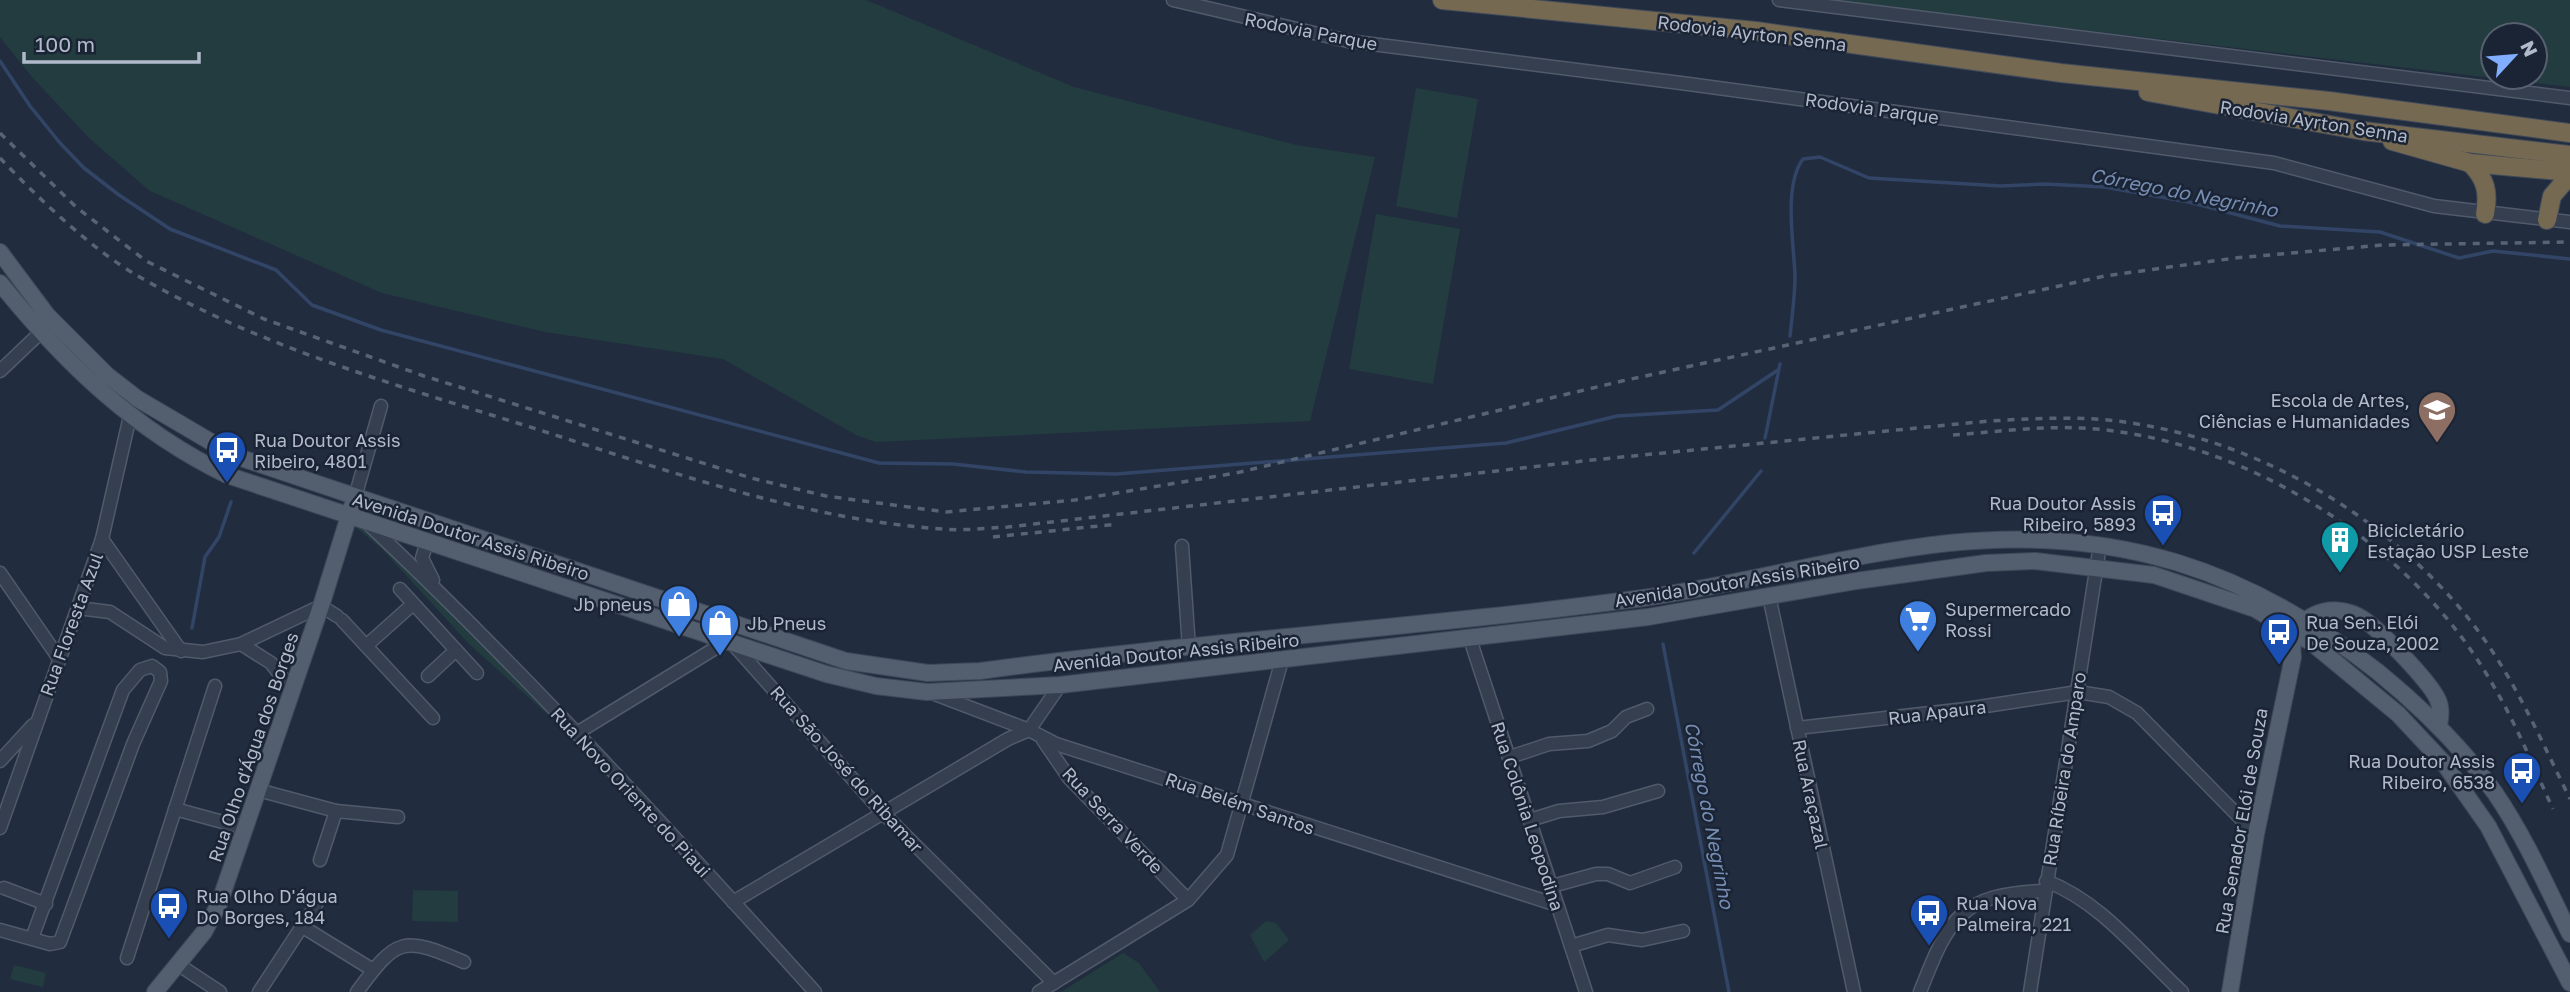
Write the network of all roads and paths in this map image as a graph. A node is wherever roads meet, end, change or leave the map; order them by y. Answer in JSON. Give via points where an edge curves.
{"nodes":[{"id":1,"x":1173,"y":0,"type":"edge"},
{"id":2,"x":1442,"y":0,"type":"edge"},
{"id":3,"x":1779,"y":0,"type":"edge"},
{"id":4,"x":2061,"y":74,"type":"junction"},
{"id":5,"x":2570,"y":98,"type":"edge"},
{"id":6,"x":2362,"y":131,"type":"junction"},
{"id":7,"x":2570,"y":133,"type":"edge"},
{"id":8,"x":2570,"y":155,"type":"edge"},
{"id":9,"x":2470,"y":163,"type":"junction"},
{"id":10,"x":2570,"y":174,"type":"edge"},
{"id":11,"x":2485,"y":214,"type":"junction"},
{"id":12,"x":2547,"y":220,"type":"junction"},
{"id":13,"x":2570,"y":222,"type":"edge"},
{"id":14,"x":0,"y":252,"type":"edge"},
{"id":15,"x":0,"y":283,"type":"edge"},
{"id":16,"x":40,"y":333,"type":"junction"},
{"id":17,"x":0,"y":371,"type":"edge"},
{"id":18,"x":381,"y":406,"type":"dead end"},
{"id":19,"x":130,"y":416,"type":"junction"},
{"id":20,"x":355,"y":497,"type":"junction"},
{"id":21,"x":356,"y":518,"type":"junction"},
{"id":22,"x":102,"y":539,"type":"junction"},
{"id":23,"x":427,"y":542,"type":"junction"},
{"id":24,"x":2100,"y":545,"type":"junction"},
{"id":25,"x":1182,"y":546,"type":"dead end"},
{"id":26,"x":2096,"y":566,"type":"junction"},
{"id":27,"x":0,"y":573,"type":"edge"},
{"id":28,"x":400,"y":589,"type":"dead end"},
{"id":29,"x":443,"y":595,"type":"junction"},
{"id":30,"x":1769,"y":596,"type":"junction"},
{"id":31,"x":413,"y":604,"type":"junction"},
{"id":32,"x":321,"y":606,"type":"junction"},
{"id":33,"x":78,"y":608,"type":"junction"},
{"id":34,"x":2305,"y":619,"type":"junction"},
{"id":35,"x":2294,"y":633,"type":"junction"},
{"id":36,"x":1470,"y":639,"type":"junction"},
{"id":37,"x":730,"y":642,"type":"junction"},
{"id":38,"x":2312,"y":643,"type":"junction"},
{"id":39,"x":241,"y":645,"type":"junction"},
{"id":40,"x":367,"y":645,"type":"junction"},
{"id":41,"x":1189,"y":648,"type":"junction"},
{"id":42,"x":456,"y":650,"type":"junction"},
{"id":43,"x":181,"y":651,"type":"junction"},
{"id":44,"x":58,"y":657,"type":"junction"},
{"id":45,"x":2293,"y":657,"type":"junction"},
{"id":46,"x":1282,"y":660,"type":"junction"},
{"id":47,"x":477,"y":673,"type":"dead end"},
{"id":48,"x":428,"y":676,"type":"dead end"},
{"id":49,"x":1060,"y":685,"type":"junction"},
{"id":50,"x":215,"y":686,"type":"dead end"},
{"id":51,"x":293,"y":691,"type":"junction"},
{"id":52,"x":927,"y":692,"type":"junction"},
{"id":53,"x":2078,"y":692,"type":"junction"},
{"id":54,"x":1647,"y":709,"type":"dead end"},
{"id":55,"x":433,"y":718,"type":"dead end"},
{"id":56,"x":37,"y":721,"type":"junction"},
{"id":57,"x":2439,"y":725,"type":"junction"},
{"id":58,"x":2410,"y":726,"type":"junction"},
{"id":59,"x":1797,"y":728,"type":"junction"},
{"id":60,"x":577,"y":733,"type":"junction"},
{"id":61,"x":1035,"y":734,"type":"junction"},
{"id":62,"x":1510,"y":757,"type":"junction"},
{"id":63,"x":0,"y":761,"type":"edge"},
{"id":64,"x":258,"y":790,"type":"junction"},
{"id":65,"x":1658,"y":791,"type":"dead end"},
{"id":66,"x":4,"y":805,"type":"edge"},
{"id":67,"x":1243,"y":807,"type":"junction"},
{"id":68,"x":175,"y":809,"type":"junction"},
{"id":69,"x":336,"y":811,"type":"junction"},
{"id":70,"x":882,"y":813,"type":"junction"},
{"id":71,"x":398,"y":817,"type":"dead end"},
{"id":72,"x":1530,"y":820,"type":"junction"},
{"id":73,"x":0,"y":828,"type":"edge"},
{"id":74,"x":245,"y":828,"type":"junction"},
{"id":75,"x":2256,"y":834,"type":"junction"},
{"id":76,"x":320,"y":860,"type":"dead end"},
{"id":77,"x":1675,"y":867,"type":"dead end"},
{"id":78,"x":1552,"y":886,"type":"junction"},
{"id":79,"x":2045,"y":886,"type":"junction"},
{"id":80,"x":4,"y":888,"type":"dead end"},
{"id":81,"x":1188,"y":900,"type":"junction"},
{"id":82,"x":733,"y":902,"type":"junction"},
{"id":83,"x":46,"y":904,"type":"junction"},
{"id":84,"x":316,"y":905,"type":"dead end"},
{"id":85,"x":1557,"y":905,"type":"junction"},
{"id":86,"x":303,"y":927,"type":"junction"},
{"id":87,"x":0,"y":930,"type":"edge"},
{"id":88,"x":1683,"y":931,"type":"dead end"},
{"id":89,"x":2570,"y":934,"type":"edge"},
{"id":90,"x":32,"y":938,"type":"junction"},
{"id":91,"x":1571,"y":946,"type":"junction"},
{"id":92,"x":127,"y":958,"type":"dead end"},
{"id":93,"x":464,"y":962,"type":"dead end"},
{"id":94,"x":179,"y":965,"type":"junction"},
{"id":95,"x":373,"y":970,"type":"junction"},
{"id":96,"x":1054,"y":983,"type":"junction"},
{"id":97,"x":2570,"y":983,"type":"edge"},
{"id":98,"x":155,"y":992,"type":"edge"},
{"id":99,"x":220,"y":992,"type":"edge"},
{"id":100,"x":260,"y":992,"type":"edge"},
{"id":101,"x":357,"y":992,"type":"edge"},
{"id":102,"x":815,"y":992,"type":"edge"},
{"id":103,"x":1039,"y":992,"type":"edge"},
{"id":104,"x":1586,"y":992,"type":"edge"},
{"id":105,"x":1854,"y":992,"type":"edge"},
{"id":106,"x":1920,"y":992,"type":"edge"},
{"id":107,"x":2029,"y":992,"type":"edge"},
{"id":108,"x":2182,"y":992,"type":"edge"},
{"id":109,"x":2230,"y":992,"type":"edge"}],
"edges":[{"from":1,"to":11,"type":"street","name":"Rodovia Parque","via":[[1348,41],[2274,163],[2434,206]]},
{"from":2,"to":4,"type":"highway","name":"Rodovia Ayrton Senna","via":[[1756,31]]},
{"from":3,"to":5,"type":"street"},
{"from":4,"to":6,"type":"highway","name":"Rodovia Ayrton Senna"},
{"from":4,"to":7,"type":"highway","name":"Rodovia Ayrton Senna","via":[[2329,101]]},
{"from":6,"to":8,"type":"highway","name":"Rodovia Ayrton Senna"},
{"from":6,"to":9,"type":"highway"},
{"from":9,"to":10,"type":"highway"},
{"from":9,"to":11,"type":"highway","via":[[2485,180]]},
{"from":10,"to":12,"type":"highway","via":[[2552,195]]},
{"from":11,"to":12,"type":"street","name":"Rodovia Parque"},
{"from":12,"to":13,"type":"street","name":"Rodovia Parque"},
{"from":14,"to":20,"type":"main road","name":"Avenida Doutor Assis Ribeiro","via":[[47,315],[107,375],[148,406],[235,456]]},
{"from":15,"to":16,"type":"main road","name":"Avenida Doutor Assis Ribeiro"},
{"from":16,"to":17,"type":"street"},
{"from":16,"to":19,"type":"main road","name":"Avenida Doutor Assis Ribeiro"},
{"from":18,"to":20,"type":"street"},
{"from":19,"to":21,"type":"main road","name":"Avenida Doutor Assis Ribeiro","via":[[227,475]]},
{"from":19,"to":22,"type":"street","name":"Rua Floresta Azul"},
{"from":20,"to":21,"type":"main road","name":"Rua Olho d'Água dos Borges"},
{"from":20,"to":41,"type":"main road","name":"Avenida Doutor Assis Ribeiro","via":[[833,657],[892,670],[980,671]]},
{"from":21,"to":23,"type":"main road","name":"Avenida Doutor Assis Ribeiro"},
{"from":21,"to":29,"type":"street","name":"Rua Novo Oriente do Piaui"},
{"from":21,"to":32,"type":"main road","name":"Rua Olho d'Água dos Borges"},
{"from":22,"to":33,"type":"street","name":"Rua Floresta Azul"},
{"from":22,"to":43,"type":"street"},
{"from":23,"to":29,"type":"street","name":"Rua Novo Oriente do Piaui","via":[[422,558]]},
{"from":23,"to":37,"type":"main road","name":"Avenida Doutor Assis Ribeiro"},
{"from":24,"to":26,"type":"street","name":"Rua Ríbeira do Amparo"},
{"from":24,"to":34,"type":"main road","name":"Avenida Doutor Assis Ribeiro","via":[[2193,566]]},
{"from":24,"to":41,"type":"main road","name":"Avenida Doutor Assis Ribeiro","via":[[2056,540],[1944,544],[1647,598]]},
{"from":25,"to":41,"type":"street"},
{"from":26,"to":30,"type":"main road","name":"Avenida Doutor Assis Ribeiro","via":[[1986,563]]},
{"from":26,"to":35,"type":"main road","name":"Avenida Doutor Assis Ribeiro","via":[[2198,587],[2255,609]]},
{"from":26,"to":53,"type":"street","name":"Rua Ríbeira do Amparo"},
{"from":27,"to":44,"type":"street"},
{"from":28,"to":31,"type":"street"},
{"from":29,"to":60,"type":"street","name":"Rua Novo Oriente do Piaui"},
{"from":30,"to":36,"type":"main road","name":"Avenida Doutor Assis Ribeiro","via":[[1648,617]]},
{"from":30,"to":59,"type":"street","name":"Rua Araçazal"},
{"from":31,"to":40,"type":"street"},
{"from":31,"to":42,"type":"street"},
{"from":32,"to":39,"type":"street"},
{"from":32,"to":40,"type":"street"},
{"from":32,"to":51,"type":"main road","name":"Rua Olho d'Água dos Borges"},
{"from":33,"to":43,"type":"street","via":[[110,612],[152,642]]},
{"from":33,"to":44,"type":"street","name":"Rua Floresta Azul"},
{"from":34,"to":35,"type":"main road"},
{"from":34,"to":57,"type":"main road","name":"Avenida Doutor Assis Ribeiro","via":[[2368,664]]},
{"from":34,"to":57,"type":"main road","via":[[2333,610],[2363,619],[2431,690],[2440,707]]},
{"from":35,"to":38,"type":"main road","name":"Avenida Doutor Assis Ribeiro"},
{"from":35,"to":45,"type":"main road","name":"Rua Senador Elói de Souza"},
{"from":36,"to":46,"type":"main road","name":"Avenida Doutor Assis Ribeiro"},
{"from":36,"to":62,"type":"street","name":"Rua Colônia Leopodina"},
{"from":37,"to":52,"type":"main road","name":"Avenida Doutor Assis Ribeiro","via":[[825,674]]},
{"from":37,"to":60,"type":"street"},
{"from":37,"to":70,"type":"street","name":"Rua São José do Ribamar"},
{"from":38,"to":45,"type":"main road"},
{"from":38,"to":58,"type":"main road","name":"Avenida Doutor Assis Ribeiro"},
{"from":39,"to":43,"type":"street"},
{"from":39,"to":51,"type":"street","via":[[271,663]]},
{"from":40,"to":55,"type":"street"},
{"from":42,"to":47,"type":"street"},
{"from":42,"to":48,"type":"street"},
{"from":44,"to":56,"type":"street","name":"Rua Floresta Azul"},
{"from":45,"to":75,"type":"main road","name":"Rua Senador Elói de Souza"},
{"from":46,"to":49,"type":"main road","name":"Avenida Doutor Assis Ribeiro"},
{"from":46,"to":67,"type":"street"},
{"from":49,"to":52,"type":"main road","name":"Avenida Doutor Assis Ribeiro"},
{"from":49,"to":61,"type":"street"},
{"from":50,"to":68,"type":"street"},
{"from":51,"to":64,"type":"main road","name":"Rua Olho d'Água dos Borges"},
{"from":52,"to":61,"type":"street","name":"Rua Belém Santos"},
{"from":53,"to":59,"type":"street","name":"Rua Apaura"},
{"from":53,"to":75,"type":"street","name":"Rua Apaura","via":[[2109,697],[2132,709]]},
{"from":53,"to":79,"type":"street","name":"Rua Ríbeira do Amparo"},
{"from":54,"to":62,"type":"street","via":[[1588,741],[1549,744]]},
{"from":56,"to":63,"type":"street"},
{"from":56,"to":66,"type":"street","name":"Rua Floresta Azul"},
{"from":57,"to":58,"type":"main road"},
{"from":57,"to":89,"type":"main road","name":"Avenida Doutor Assis Ribeiro","via":[[2508,814]]},
{"from":58,"to":97,"type":"main road","name":"Avenida Doutor Assis Ribeiro","via":[[2443,762],[2488,826]]},
{"from":59,"to":105,"type":"street","name":"Rua Araçazal"},
{"from":60,"to":82,"type":"street","name":"Rua Novo Oriente do Piaui"},
{"from":61,"to":67,"type":"street","name":"Rua Belém Santos"},
{"from":61,"to":70,"type":"street","via":[[1008,739]]},
{"from":61,"to":81,"type":"street","name":"Rua Serra Verde","via":[[1069,778]]},
{"from":62,"to":72,"type":"street","name":"Rua Colônia Leopodina"},
{"from":64,"to":69,"type":"street"},
{"from":64,"to":74,"type":"main road","name":"Rua Olho d'Água dos Borges"},
{"from":65,"to":72,"type":"street"},
{"from":66,"to":73,"type":"street","name":"Rua Floresta Azul"},
{"from":67,"to":81,"type":"street","via":[[1227,855]]},
{"from":67,"to":85,"type":"street","name":"Rua Belém Santos"},
{"from":68,"to":74,"type":"street"},
{"from":68,"to":92,"type":"street"},
{"from":69,"to":71,"type":"street"},
{"from":69,"to":76,"type":"street"},
{"from":70,"to":82,"type":"street"},
{"from":70,"to":96,"type":"street","name":"Rua São José do Ribamar"},
{"from":72,"to":78,"type":"street","name":"Rua Colônia Leopodina"},
{"from":74,"to":94,"type":"main road","name":"Rua Olho d'Água dos Borges","via":[[219,904]]},
{"from":75,"to":109,"type":"main road","name":"Rua Senador Elói de Souza"},
{"from":77,"to":78,"type":"street","via":[[1630,883],[1596,874]]},
{"from":78,"to":85,"type":"street","name":"Rua Colônia Leopodina"},
{"from":79,"to":106,"type":"street","via":[[1993,896],[1965,910],[1947,932]]},
{"from":79,"to":107,"type":"street","name":"Rua Ríbeira do Amparo"},
{"from":79,"to":108,"type":"street","via":[[2069,890],[2089,904]]},
{"from":80,"to":83,"type":"street"},
{"from":81,"to":96,"type":"street"},
{"from":82,"to":102,"type":"street","name":"Rua Novo Oriente do Piaui"},
{"from":83,"to":90,"type":"street"},
{"from":83,"to":90,"type":"street","via":[[123,690],[140,670],[152,666],[160,672],[161,681],[133,744],[64,934],[55,944]]},
{"from":84,"to":86,"type":"street"},
{"from":85,"to":91,"type":"street","name":"Rua Colônia Leopodina"},
{"from":86,"to":95,"type":"street"},
{"from":86,"to":100,"type":"street"},
{"from":87,"to":90,"type":"street"},
{"from":88,"to":91,"type":"street","via":[[1642,940],[1608,935]]},
{"from":91,"to":104,"type":"street","name":"Rua Colônia Leopodina"},
{"from":93,"to":95,"type":"street","via":[[423,944],[409,944],[397,948]]},
{"from":94,"to":98,"type":"main road","name":"Rua Olho d'Água dos Borges"},
{"from":94,"to":99,"type":"street"},
{"from":95,"to":101,"type":"street"},
{"from":96,"to":103,"type":"street"}]}
